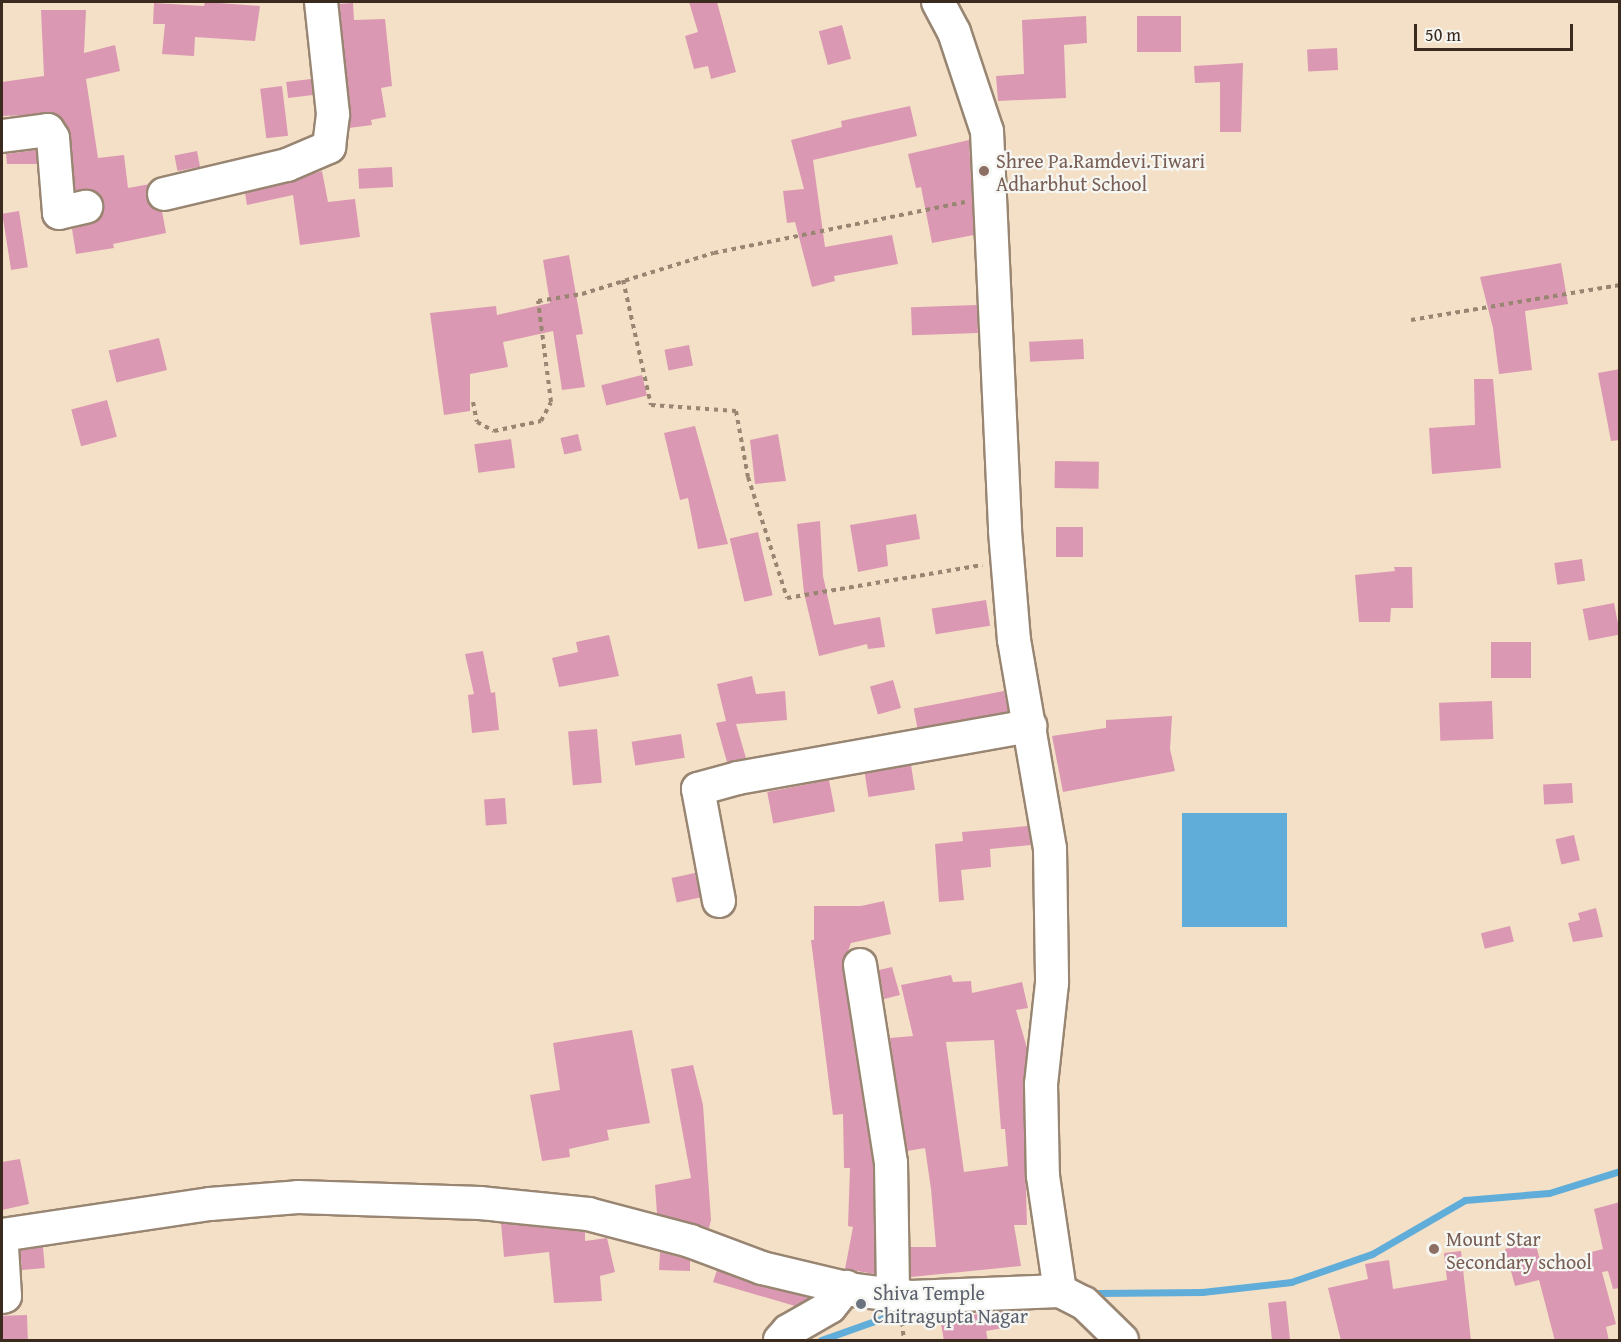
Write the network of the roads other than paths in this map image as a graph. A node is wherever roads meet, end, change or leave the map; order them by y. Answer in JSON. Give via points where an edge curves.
{"nodes":[{"id":1,"x":321,"y":2,"type":"edge"},
{"id":2,"x":938,"y":2,"type":"edge"},
{"id":3,"x":2,"y":136,"type":"edge"},
{"id":4,"x":164,"y":194,"type":"dead end"},
{"id":5,"x":86,"y":207,"type":"dead end"},
{"id":6,"x":1030,"y":726,"type":"junction"},
{"id":7,"x":719,"y":901,"type":"dead end"},
{"id":8,"x":861,"y":965,"type":"dead end"},
{"id":9,"x":2,"y":1235,"type":"edge"},
{"id":10,"x":2,"y":1247,"type":"edge"},
{"id":11,"x":846,"y":1287,"type":"junction"},
{"id":12,"x":1060,"y":1291,"type":"junction"},
{"id":13,"x":2,"y":1297,"type":"edge"},
{"id":14,"x":897,"y":1306,"type":"junction"},
{"id":15,"x":780,"y":1341,"type":"edge"},
{"id":16,"x":1122,"y":1341,"type":"edge"}],
"edges":[{"from":1,"to":4,"type":"street","via":[[333,114],[329,147],[286,165]]},
{"from":2,"to":6,"type":"street","via":[[954,32],[987,131],[1014,640]]},
{"from":3,"to":5,"type":"street","via":[[48,130],[53,138],[59,213]]},
{"from":6,"to":7,"type":"street","via":[[738,778],[698,789]]},
{"from":6,"to":12,"type":"street","via":[[1050,849],[1052,983],[1041,1084],[1043,1176]]},
{"from":8,"to":14,"type":"street","via":[[891,1163]]},
{"from":9,"to":11,"type":"street","via":[[210,1204],[298,1197],[480,1203],[588,1214],[690,1241],[762,1268]]},
{"from":10,"to":13,"type":"street"},
{"from":11,"to":14,"type":"street"},
{"from":11,"to":15,"type":"street","via":[[830,1307],[788,1331]]},
{"from":12,"to":14,"type":"street","via":[[1048,1288],[911,1297]]},
{"from":12,"to":16,"type":"street","via":[[1084,1303]]}]}
